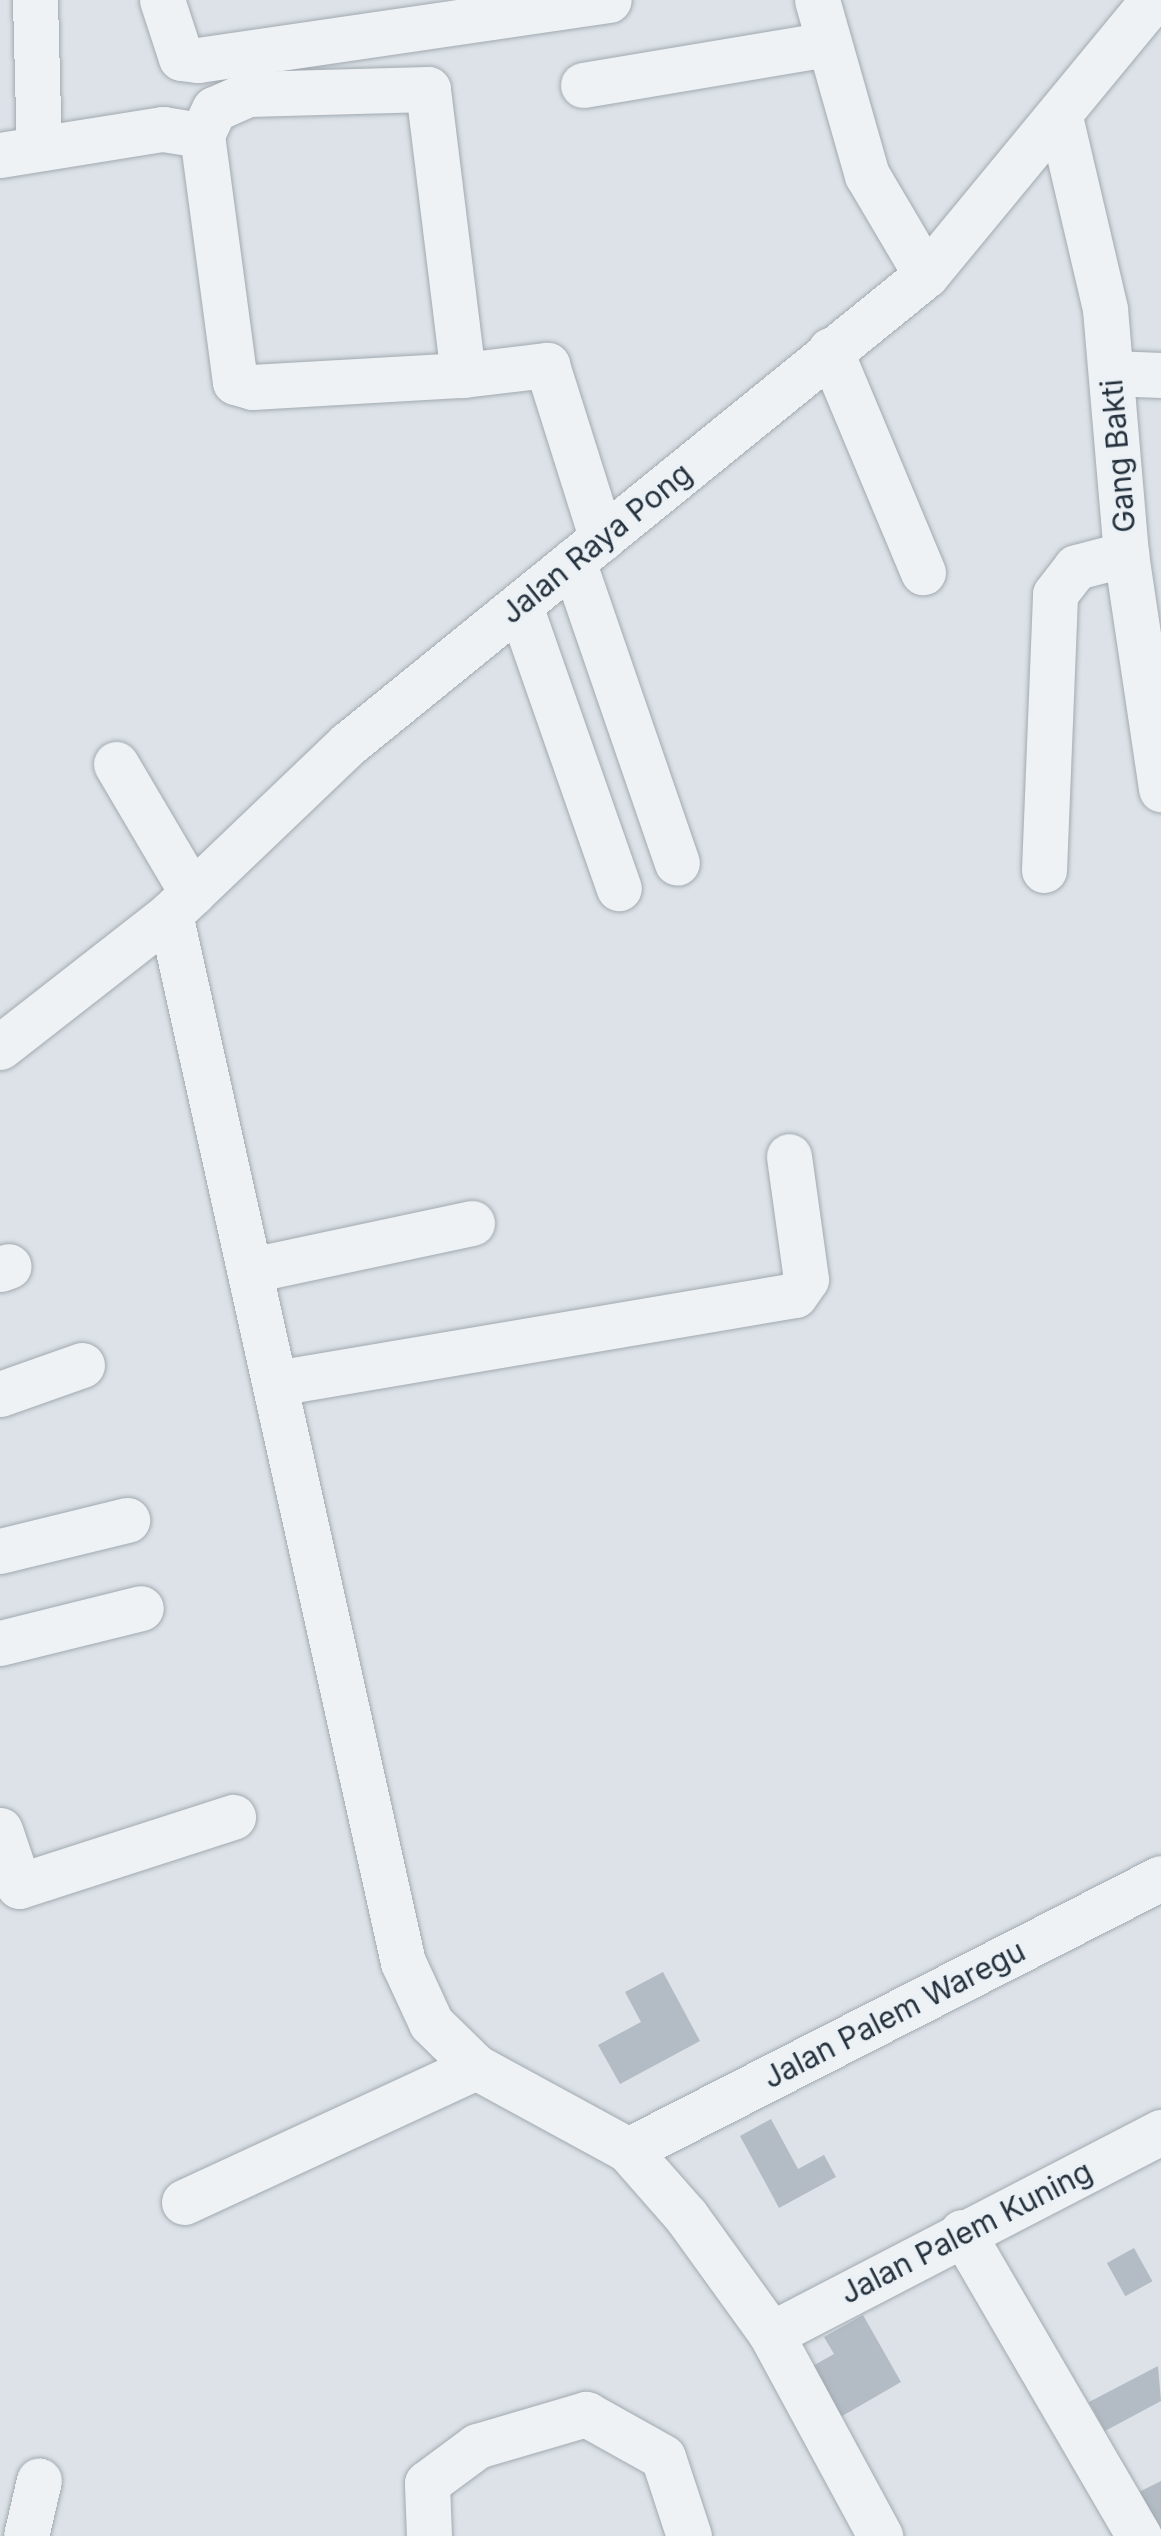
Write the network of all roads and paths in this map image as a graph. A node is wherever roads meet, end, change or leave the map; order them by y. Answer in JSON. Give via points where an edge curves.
{"nodes":[{"id":1,"x":35,"y":0,"type":"edge"},
{"id":2,"x":817,"y":0,"type":"edge"},
{"id":3,"x":1152,"y":0,"type":"edge"},
{"id":4,"x":598,"y":1,"type":"edge"},
{"id":5,"x":164,"y":6,"type":"edge"},
{"id":6,"x":366,"y":18,"type":"edge"},
{"id":7,"x":823,"y":44,"type":"junction"},
{"id":8,"x":583,"y":86,"type":"dead end"},
{"id":9,"x":1061,"y":120,"type":"junction"},
{"id":10,"x":202,"y":135,"type":"junction"},
{"id":11,"x":19,"y":152,"type":"edge"},
{"id":12,"x":926,"y":275,"type":"junction"},
{"id":13,"x":830,"y":350,"type":"junction"},
{"id":14,"x":1111,"y":373,"type":"junction"},
{"id":15,"x":462,"y":375,"type":"junction"},
{"id":16,"x":1161,"y":376,"type":"edge"},
{"id":17,"x":587,"y":550,"type":"junction"},
{"id":18,"x":1126,"y":554,"type":"junction"},
{"id":19,"x":923,"y":572,"type":"dead end"},
{"id":20,"x":520,"y":606,"type":"junction"},
{"id":21,"x":116,"y":764,"type":"dead end"},
{"id":22,"x":1161,"y":789,"type":"edge"},
{"id":23,"x":677,"y":863,"type":"dead end"},
{"id":24,"x":1044,"y":870,"type":"dead end"},
{"id":25,"x":618,"y":888,"type":"dead end"},
{"id":26,"x":181,"y":904,"type":"junction"},
{"id":27,"x":0,"y":1047,"type":"edge"},
{"id":28,"x":790,"y":1156,"type":"dead end"},
{"id":29,"x":472,"y":1224,"type":"dead end"},
{"id":30,"x":251,"y":1270,"type":"junction"},
{"id":31,"x":82,"y":1366,"type":"dead end"},
{"id":32,"x":276,"y":1383,"type":"junction"},
{"id":33,"x":0,"y":1394,"type":"edge"},
{"id":34,"x":127,"y":1520,"type":"dead end"},
{"id":35,"x":0,"y":1551,"type":"edge"},
{"id":36,"x":141,"y":1608,"type":"dead end"},
{"id":37,"x":0,"y":1643,"type":"edge"},
{"id":38,"x":233,"y":1817,"type":"dead end"},
{"id":39,"x":0,"y":1830,"type":"edge"},
{"id":40,"x":1161,"y":1878,"type":"edge"},
{"id":41,"x":476,"y":2067,"type":"junction"},
{"id":42,"x":1161,"y":2132,"type":"edge"},
{"id":43,"x":628,"y":2150,"type":"junction"},
{"id":44,"x":184,"y":2202,"type":"dead end"},
{"id":45,"x":962,"y":2232,"type":"junction"},
{"id":46,"x":772,"y":2334,"type":"junction"},
{"id":47,"x":39,"y":2480,"type":"dead end"},
{"id":48,"x":26,"y":2536,"type":"edge"},
{"id":49,"x":430,"y":2536,"type":"edge"},
{"id":50,"x":689,"y":2536,"type":"edge"},
{"id":51,"x":880,"y":2536,"type":"edge"},
{"id":52,"x":1139,"y":2536,"type":"edge"}],
"edges":[{"from":1,"to":11,"type":"street"},
{"from":2,"to":7,"type":"street"},
{"from":3,"to":9,"type":"street","name":"Jalan Raya Pong"},
{"from":4,"to":6,"type":"street"},
{"from":5,"to":6,"type":"street","via":[[181,58]]},
{"from":7,"to":8,"type":"street"},
{"from":7,"to":12,"type":"street","via":[[868,175]]},
{"from":9,"to":12,"type":"street","name":"Jalan Raya Pong"},
{"from":9,"to":14,"type":"street","name":"Gang Bakti","via":[[1095,251]]},
{"from":10,"to":11,"type":"street","via":[[164,129]]},
{"from":10,"to":15,"type":"street","via":[[234,382]]},
{"from":10,"to":15,"type":"street","via":[[230,97],[428,89]]},
{"from":12,"to":13,"type":"street","name":"Jalan Raya Pong"},
{"from":13,"to":17,"type":"street","name":"Jalan Raya Pong"},
{"from":13,"to":19,"type":"street"},
{"from":14,"to":16,"type":"street"},
{"from":14,"to":18,"type":"street","name":"Gang Bakti"},
{"from":15,"to":17,"type":"street","via":[[547,365]]},
{"from":17,"to":20,"type":"street","name":"Jalan Raya Pong"},
{"from":17,"to":23,"type":"street"},
{"from":18,"to":22,"type":"street"},
{"from":18,"to":24,"type":"street","name":"Gang Bakti","via":[[1076,567],[1055,594]]},
{"from":20,"to":25,"type":"street"},
{"from":20,"to":26,"type":"street","name":"Jalan Raya Pong","via":[[348,744]]},
{"from":21,"to":26,"type":"street"},
{"from":26,"to":27,"type":"street","name":"Jalan Raya Pong"},
{"from":26,"to":30,"type":"street"},
{"from":28,"to":32,"type":"street","via":[[806,1279],[795,1296]]},
{"from":29,"to":30,"type":"street"},
{"from":30,"to":32,"type":"street"},
{"from":31,"to":33,"type":"street"},
{"from":32,"to":41,"type":"street","via":[[403,1962],[431,2023]]},
{"from":34,"to":35,"type":"street"},
{"from":36,"to":37,"type":"street"},
{"from":38,"to":39,"type":"street","via":[[18,1886]]},
{"from":40,"to":43,"type":"street","name":"Jalan Palem Waregu"},
{"from":41,"to":43,"type":"street"},
{"from":41,"to":44,"type":"street"},
{"from":42,"to":45,"type":"street","name":"Jalan Palem Kuning"},
{"from":43,"to":46,"type":"street"},
{"from":45,"to":46,"type":"street","name":"Jalan Palem Kuning"},
{"from":45,"to":52,"type":"street"},
{"from":46,"to":51,"type":"street"},
{"from":47,"to":48,"type":"street"},
{"from":49,"to":50,"type":"street","via":[[427,2483],[477,2446],[586,2414],[664,2457]]}]}
